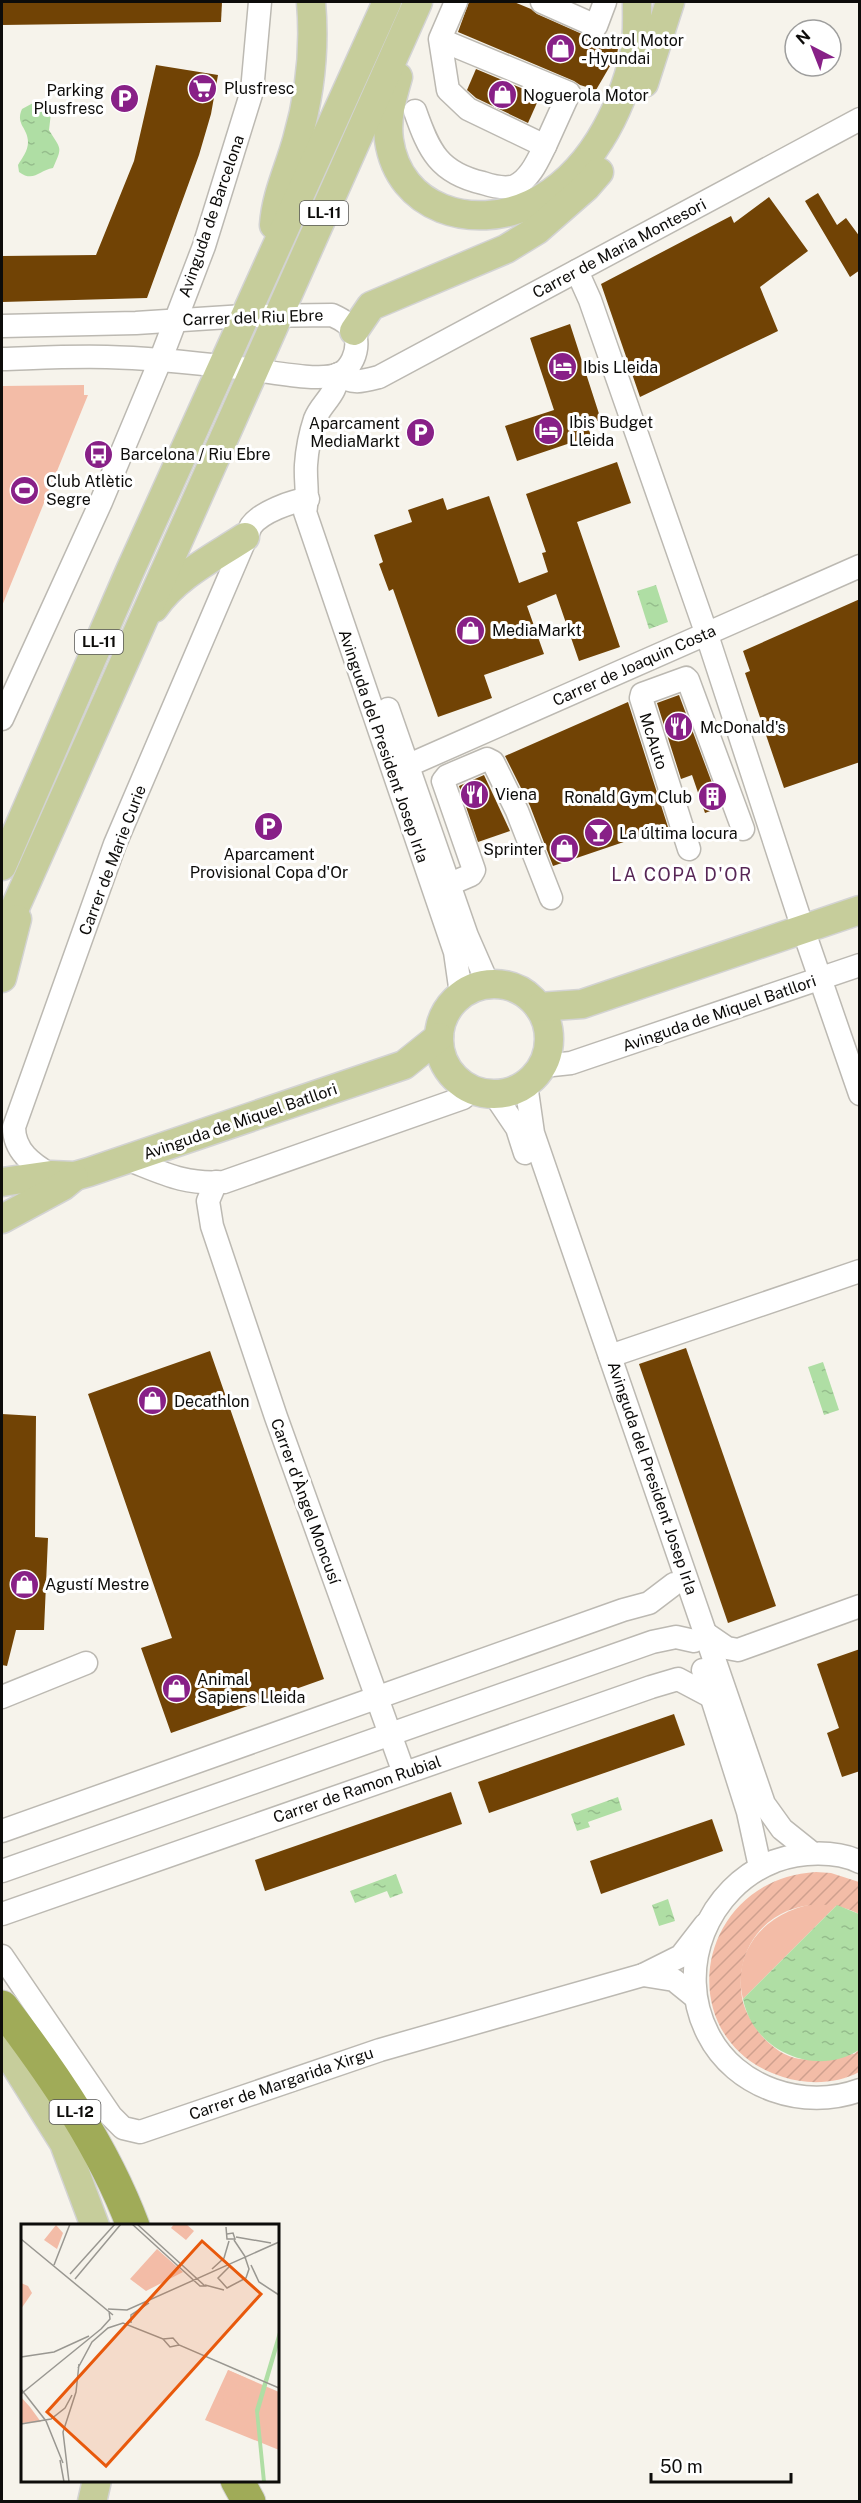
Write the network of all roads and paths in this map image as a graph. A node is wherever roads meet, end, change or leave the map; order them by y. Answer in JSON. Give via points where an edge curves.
{"nodes":[{"id":1,"x":260,"y":2,"type":"edge"},
{"id":2,"x":311,"y":2,"type":"edge"},
{"id":3,"x":387,"y":2,"type":"edge"},
{"id":4,"x":418,"y":2,"type":"edge"},
{"id":5,"x":456,"y":2,"type":"edge"},
{"id":6,"x":542,"y":2,"type":"edge"},
{"id":7,"x":605,"y":2,"type":"edge"},
{"id":8,"x":637,"y":2,"type":"edge"},
{"id":9,"x":670,"y":2,"type":"edge"},
{"id":10,"x":441,"y":40,"type":"junction"},
{"id":11,"x":415,"y":111,"type":"dead end"},
{"id":12,"x":860,"y":119,"type":"edge"},
{"id":13,"x":545,"y":146,"type":"junction"},
{"id":14,"x":273,"y":253,"type":"junction"},
{"id":15,"x":577,"y":271,"type":"junction"},
{"id":16,"x":280,"y":315,"type":"junction"},
{"id":17,"x":244,"y":316,"type":"junction"},
{"id":18,"x":174,"y":319,"type":"junction"},
{"id":19,"x":136,"y":323,"type":"junction"},
{"id":20,"x":2,"y":326,"type":"edge"},
{"id":21,"x":2,"y":359,"type":"edge"},
{"id":22,"x":129,"y":359,"type":"junction"},
{"id":23,"x":346,"y":359,"type":"junction"},
{"id":24,"x":160,"y":361,"type":"junction"},
{"id":25,"x":224,"y":366,"type":"junction"},
{"id":26,"x":254,"y":369,"type":"junction"},
{"id":27,"x":312,"y":377,"type":"junction"},
{"id":28,"x":321,"y":408,"type":"junction"},
{"id":29,"x":307,"y":508,"type":"junction"},
{"id":30,"x":245,"y":537,"type":"junction"},
{"id":31,"x":860,"y":566,"type":"edge"},
{"id":32,"x":706,"y":632,"type":"junction"},
{"id":33,"x":125,"y":656,"type":"junction"},
{"id":34,"x":2,"y":718,"type":"edge"},
{"id":35,"x":408,"y":765,"type":"junction"},
{"id":36,"x":743,"y":829,"type":"dead end"},
{"id":37,"x":689,"y":849,"type":"dead end"},
{"id":38,"x":2,"y":866,"type":"edge"},
{"id":39,"x":28,"y":880,"type":"junction"},
{"id":40,"x":450,"y":884,"type":"junction"},
{"id":41,"x":551,"y":898,"type":"dead end"},
{"id":42,"x":860,"y":910,"type":"edge"},
{"id":43,"x":803,"y":929,"type":"junction"},
{"id":44,"x":2,"y":936,"type":"edge"},
{"id":45,"x":860,"y":965,"type":"edge"},
{"id":46,"x":2,"y":978,"type":"edge"},
{"id":47,"x":819,"y":978,"type":"junction"},
{"id":48,"x":489,"y":984,"type":"junction"},
{"id":49,"x":461,"y":994,"type":"junction"},
{"id":50,"x":544,"y":1017,"type":"junction"},
{"id":51,"x":439,"y":1037,"type":"junction"},
{"id":52,"x":404,"y":1065,"type":"junction"},
{"id":53,"x":449,"y":1071,"type":"junction"},
{"id":54,"x":535,"y":1075,"type":"junction"},
{"id":55,"x":483,"y":1092,"type":"junction"},
{"id":56,"x":860,"y":1094,"type":"edge"},
{"id":57,"x":127,"y":1159,"type":"junction"},
{"id":58,"x":2,"y":1162,"type":"edge"},
{"id":59,"x":52,"y":1176,"type":"junction"},
{"id":60,"x":182,"y":1181,"type":"junction"},
{"id":61,"x":2,"y":1182,"type":"edge"},
{"id":62,"x":216,"y":1182,"type":"junction"},
{"id":63,"x":2,"y":1219,"type":"edge"},
{"id":64,"x":212,"y":1226,"type":"junction"},
{"id":65,"x":860,"y":1271,"type":"edge"},
{"id":66,"x":610,"y":1356,"type":"junction"},
{"id":67,"x":674,"y":1584,"type":"junction"},
{"id":68,"x":860,"y":1606,"type":"edge"},
{"id":69,"x":701,"y":1638,"type":"junction"},
{"id":70,"x":86,"y":1663,"type":"dead end"},
{"id":71,"x":2,"y":1697,"type":"edge"},
{"id":72,"x":712,"y":1697,"type":"junction"},
{"id":73,"x":376,"y":1698,"type":"junction"},
{"id":74,"x":390,"y":1734,"type":"junction"},
{"id":75,"x":404,"y":1773,"type":"junction"},
{"id":76,"x":2,"y":1831,"type":"edge"},
{"id":77,"x":812,"y":1853,"type":"junction"},
{"id":78,"x":860,"y":1862,"type":"edge"},
{"id":79,"x":760,"y":1867,"type":"junction"},
{"id":80,"x":2,"y":1871,"type":"edge"},
{"id":81,"x":2,"y":1914,"type":"edge"},
{"id":82,"x":705,"y":1925,"type":"junction"},
{"id":83,"x":2,"y":1956,"type":"edge"},
{"id":84,"x":643,"y":1975,"type":"junction"},
{"id":85,"x":695,"y":1997,"type":"junction"},
{"id":86,"x":2,"y":2007,"type":"edge"},
{"id":87,"x":2,"y":2044,"type":"edge"},
{"id":88,"x":860,"y":2090,"type":"edge"},
{"id":89,"x":94,"y":2224,"type":"edge"},
{"id":90,"x":132,"y":2224,"type":"edge"},
{"id":91,"x":97,"y":2482,"type":"edge"},
{"id":92,"x":238,"y":2482,"type":"edge"},
{"id":93,"x":92,"y":2502,"type":"edge"},
{"id":94,"x":249,"y":2502,"type":"edge"}],
"edges":[{"from":1,"to":18,"type":"street","name":"Avinguda de Barcelona","via":[[252,91],[204,246]]},
{"from":2,"to":14,"type":"main road","via":[[312,62],[297,141],[275,211]]},
{"from":3,"to":14,"type":"main road","number":"LL-11"},
{"from":4,"to":8,"type":"main road","via":[[390,107],[390,142],[403,175],[427,201],[453,214],[484,216],[509,212],[549,193],[599,143],[630,71]]},
{"from":4,"to":16,"type":"main road","number":"LL-11"},
{"from":5,"to":10,"type":"street"},
{"from":6,"to":7,"type":"street","via":[[596,26]]},
{"from":9,"to":23,"type":"main road","via":[[630,119],[618,144],[586,187],[537,230],[506,249],[371,306]]},
{"from":10,"to":13,"type":"street","via":[[445,80],[454,98],[468,109]]},
{"from":10,"to":13,"type":"street","via":[[569,93]]},
{"from":11,"to":13,"type":"street","via":[[430,149],[447,170],[463,179],[514,186],[529,175]]},
{"from":12,"to":15,"type":"street","name":"Carrer de Maria Montesori"},
{"from":14,"to":17,"type":"main road","number":"LL-11"},
{"from":15,"to":23,"type":"street","name":"Carrer de Maria Montesori","via":[[379,378],[346,380]]},
{"from":15,"to":32,"type":"street"},
{"from":16,"to":17,"type":"street","name":"Carrer del Riu Ebre"},
{"from":16,"to":23,"type":"street","name":"Carrer del Riu Ebre","via":[[332,315],[344,320]]},
{"from":16,"to":26,"type":"main road","number":"LL-11"},
{"from":17,"to":18,"type":"street","name":"Carrer del Riu Ebre"},
{"from":17,"to":25,"type":"main road","number":"LL-11"},
{"from":18,"to":19,"type":"street","name":"Carrer del Riu Ebre"},
{"from":18,"to":24,"type":"street","name":"Avinguda de Barcelona"},
{"from":19,"to":20,"type":"street","name":"Carrer del Riu Ebre"},
{"from":19,"to":22,"type":"street","via":[[145,332],[146,340],[142,350]]},
{"from":21,"to":22,"type":"street"},
{"from":22,"to":24,"type":"street"},
{"from":23,"to":27,"type":"street"},
{"from":23,"to":28,"type":"street","name":"Avinguda del President Josep Irla","via":[[337,386]]},
{"from":24,"to":25,"type":"street"},
{"from":24,"to":34,"type":"street","name":"Avinguda de Barcelona","via":[[101,502]]},
{"from":25,"to":26,"type":"street"},
{"from":25,"to":38,"type":"main road","number":"LL-11"},
{"from":26,"to":27,"type":"street"},
{"from":26,"to":33,"type":"main road","number":"LL-11"},
{"from":27,"to":28,"type":"street"},
{"from":28,"to":29,"type":"street","name":"Avinguda del President Josep Irla","via":[[306,466]]},
{"from":29,"to":30,"type":"street","via":[[295,501],[259,517]]},
{"from":29,"to":35,"type":"street","name":"Avinguda del President Josep Irla","via":[[317,508]]},
{"from":29,"to":49,"type":"street","name":"Avinguda del President Josep Irla","via":[[455,952]]},
{"from":30,"to":33,"type":"main road","via":[[162,596]]},
{"from":30,"to":59,"type":"street","name":"Carrer de Marie Curie","via":[[115,844],[16,1119],[14,1135],[24,1154]]},
{"from":31,"to":32,"type":"street","name":"Carrer de Joaquin Costa"},
{"from":32,"to":35,"type":"street","name":"Carrer de Joaquin Costa"},
{"from":32,"to":43,"type":"street"},
{"from":33,"to":39,"type":"main road","number":"LL-11"},
{"from":35,"to":40,"type":"street","name":"Avinguda del President Josep Irla"},
{"from":36,"to":37,"type":"street","name":"McAuto","via":[[688,680],[642,694],[640,698]]},
{"from":39,"to":44,"type":"main road","number":"LL-11"},
{"from":39,"to":46,"type":"main road"},
{"from":40,"to":41,"type":"street","via":[[474,870],[443,781],[488,759],[517,811]]},
{"from":40,"to":48,"type":"street","name":"Avinguda del President Josep Irla","via":[[467,936]]},
{"from":42,"to":43,"type":"main road"},
{"from":43,"to":47,"type":"street"},
{"from":43,"to":50,"type":"main road"},
{"from":45,"to":47,"type":"street","name":"Avinguda de Miquel Batllori"},
{"from":47,"to":54,"type":"street","name":"Avinguda de Miquel Batllori"},
{"from":47,"to":56,"type":"street"},
{"from":48,"to":49,"type":"main road"},
{"from":48,"to":50,"type":"main road","via":[[521,990]]},
{"from":49,"to":51,"type":"main road","via":[[445,1013]]},
{"from":50,"to":54,"type":"main road","via":[[549,1051]]},
{"from":51,"to":52,"type":"main road","name":"Avinguda de Miquel Batllori"},
{"from":51,"to":53,"type":"main road"},
{"from":52,"to":53,"type":"main road","name":"Avinguda de Miquel Batllori"},
{"from":52,"to":57,"type":"main road","name":"Avinguda de Miquel Batllori"},
{"from":53,"to":55,"type":"main road","via":[[459,1082]]},
{"from":54,"to":55,"type":"main road","via":[[505,1093]]},
{"from":54,"to":66,"type":"street","name":"Avinguda del President Josep Irla","via":[[533,1133]]},
{"from":55,"to":62,"type":"street"},
{"from":55,"to":67,"type":"street","name":"Avinguda del President Josep Irla","via":[[517,1128]]},
{"from":57,"to":59,"type":"main road","name":"Avinguda de Miquel Batllori"},
{"from":57,"to":60,"type":"street"},
{"from":58,"to":59,"type":"main road"},
{"from":59,"to":61,"type":"main road","name":"Avinguda de Miquel Batllori"},
{"from":59,"to":63,"type":"main road","name":"Avinguda de Miquel Batllori","via":[[63,1186]]},
{"from":60,"to":62,"type":"street"},
{"from":60,"to":64,"type":"street","name":"Carrer d'Àngel Moncusí"},
{"from":62,"to":64,"type":"street","name":"Carrer d'Àngel Moncusí","via":[[208,1201]]},
{"from":64,"to":73,"type":"street","name":"Carrer d'Àngel Moncusí"},
{"from":65,"to":66,"type":"street"},
{"from":66,"to":69,"type":"street","name":"Avinguda del President Josep Irla"},
{"from":67,"to":69,"type":"street","name":"Avinguda del President Josep Irla"},
{"from":67,"to":73,"type":"street","via":[[649,1603]]},
{"from":68,"to":69,"type":"street","via":[[738,1650]]},
{"from":69,"to":72,"type":"street","name":"Avinguda del President Josep Irla"},
{"from":69,"to":74,"type":"street","via":[[652,1642]]},
{"from":69,"to":77,"type":"street","name":"Avinguda del President Josep Irla","via":[[765,1804],[782,1829]]},
{"from":70,"to":71,"type":"street"},
{"from":72,"to":75,"type":"street","name":"Carrer de Ramon Rubial","via":[[678,1679]]},
{"from":72,"to":79,"type":"street","name":"Avinguda del President Josep Irla","via":[[748,1812]]},
{"from":73,"to":74,"type":"street","name":"Carrer d'Àngel Moncusí"},
{"from":73,"to":76,"type":"street"},
{"from":74,"to":75,"type":"street","name":"Carrer d'Àngel Moncusí"},
{"from":74,"to":80,"type":"street"},
{"from":75,"to":81,"type":"street","name":"Carrer de Ramon Rubial"},
{"from":77,"to":78,"type":"street"},
{"from":77,"to":79,"type":"street","name":"Carrer de Margarida Xirgu"},
{"from":79,"to":82,"type":"street","name":"Carrer de Margarida Xirgu","via":[[728,1892]]},
{"from":82,"to":84,"type":"street","name":"Carrer de Margarida Xirgu","via":[[681,1956]]},
{"from":82,"to":85,"type":"street","via":[[695,1960]]},
{"from":83,"to":84,"type":"street","name":"Carrer de Margarida Xirgu","via":[[111,2116],[123,2128],[140,2132],[380,2050]]},
{"from":84,"to":85,"type":"street","name":"Carrer de Margarida Xirgu","via":[[675,1980]]},
{"from":85,"to":88,"type":"street","via":[[714,2042],[732,2065],[764,2088],[802,2098],[841,2097]]},
{"from":86,"to":90,"type":"highway","number":"LL-12","via":[[86,2129]]},
{"from":87,"to":89,"type":"main road","via":[[64,2143]]},
{"from":91,"to":93,"type":"main road"},
{"from":92,"to":94,"type":"highway"}]}
